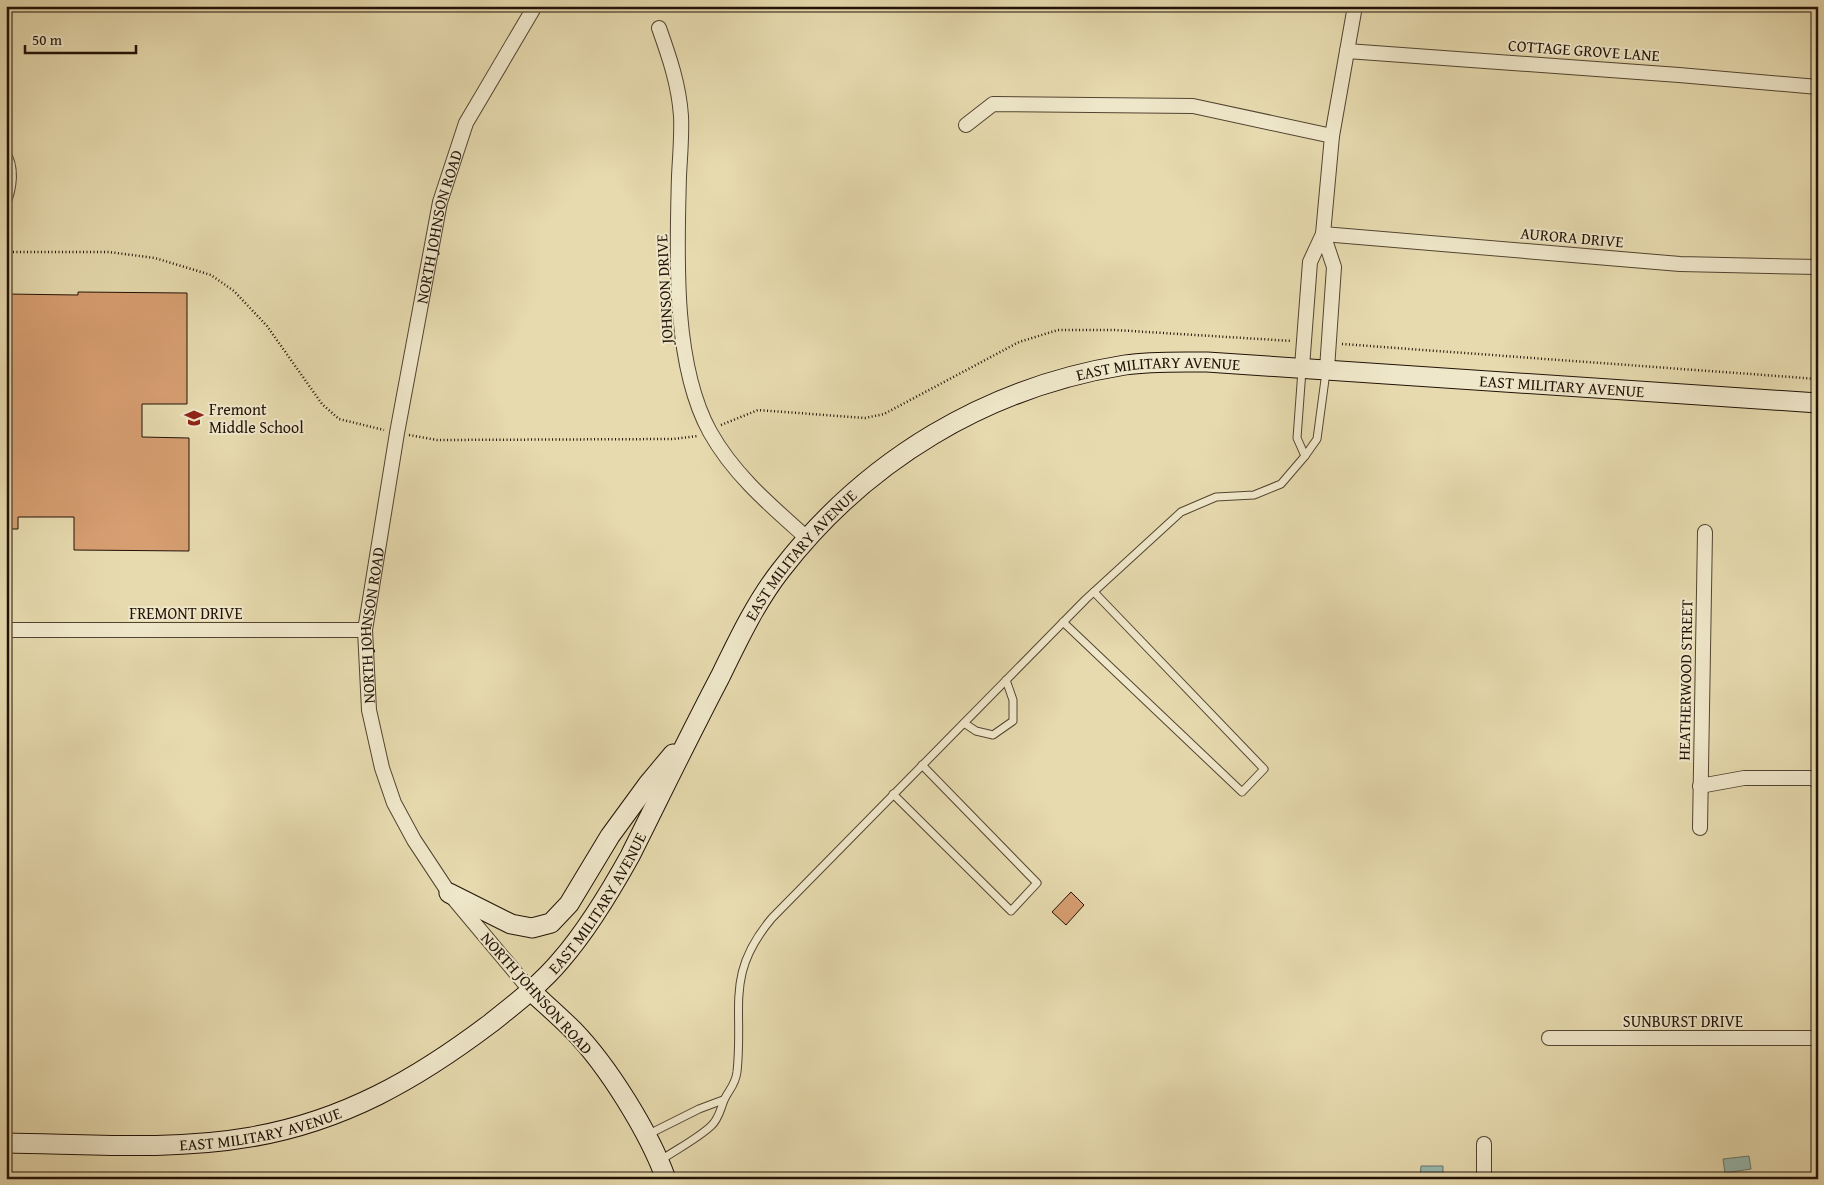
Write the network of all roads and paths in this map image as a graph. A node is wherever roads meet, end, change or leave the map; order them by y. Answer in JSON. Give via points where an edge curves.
{"nodes":[{"id":1,"x":535,"y":6,"type":"edge"},
{"id":2,"x":1356,"y":6,"type":"edge"},
{"id":3,"x":659,"y":28,"type":"dead end"},
{"id":4,"x":1347,"y":51,"type":"junction"},
{"id":5,"x":1818,"y":87,"type":"edge"},
{"id":6,"x":966,"y":125,"type":"dead end"},
{"id":7,"x":1332,"y":136,"type":"junction"},
{"id":8,"x":6,"y":152,"type":"edge"},
{"id":9,"x":6,"y":204,"type":"edge"},
{"id":10,"x":1323,"y":234,"type":"junction"},
{"id":11,"x":6,"y":252,"type":"edge"},
{"id":12,"x":1818,"y":267,"type":"edge"},
{"id":13,"x":1305,"y":341,"type":"junction"},
{"id":14,"x":1328,"y":342,"type":"junction"},
{"id":15,"x":1302,"y":367,"type":"junction"},
{"id":16,"x":1327,"y":369,"type":"junction"},
{"id":17,"x":1818,"y":379,"type":"edge"},
{"id":18,"x":1818,"y":403,"type":"edge"},
{"id":19,"x":710,"y":431,"type":"junction"},
{"id":20,"x":397,"y":433,"type":"junction"},
{"id":21,"x":1305,"y":456,"type":"junction"},
{"id":22,"x":1705,"y":532,"type":"dead end"},
{"id":23,"x":807,"y":538,"type":"junction"},
{"id":24,"x":1094,"y":592,"type":"junction"},
{"id":25,"x":1064,"y":622,"type":"junction"},
{"id":26,"x":6,"y":630,"type":"edge"},
{"id":27,"x":365,"y":630,"type":"junction"},
{"id":28,"x":1006,"y":680,"type":"junction"},
{"id":29,"x":964,"y":723,"type":"junction"},
{"id":30,"x":692,"y":732,"type":"junction"},
{"id":31,"x":922,"y":765,"type":"junction"},
{"id":32,"x":1818,"y":780,"type":"edge"},
{"id":33,"x":1700,"y":786,"type":"junction"},
{"id":34,"x":893,"y":794,"type":"junction"},
{"id":35,"x":1700,"y":828,"type":"dead end"},
{"id":36,"x":449,"y":892,"type":"junction"},
{"id":37,"x":531,"y":991,"type":"junction"},
{"id":38,"x":1549,"y":1038,"type":"dead end"},
{"id":39,"x":1818,"y":1038,"type":"edge"},
{"id":40,"x":723,"y":1100,"type":"junction"},
{"id":41,"x":645,"y":1136,"type":"junction"},
{"id":42,"x":6,"y":1143,"type":"edge"},
{"id":43,"x":1484,"y":1144,"type":"dead end"},
{"id":44,"x":659,"y":1161,"type":"junction"},
{"id":45,"x":666,"y":1179,"type":"edge"},
{"id":46,"x":1484,"y":1179,"type":"edge"}],
"edges":[{"from":1,"to":20,"type":"street","name":"NORTH JOHNSON ROAD","via":[[466,123],[460,140],[440,202]]},
{"from":2,"to":4,"type":"street"},
{"from":3,"to":19,"type":"street","name":"JOHNSON DRIVE","via":[[671,61],[681,115],[678,236],[681,324],[691,381]]},
{"from":4,"to":5,"type":"street","name":"COTTAGE GROVE LANE"},
{"from":4,"to":7,"type":"street"},
{"from":6,"to":7,"type":"street","via":[[993,104],[1193,106]]},
{"from":7,"to":10,"type":"street"},
{"from":8,"to":9,"type":"lane","via":[[12,171],[12,193]]},
{"from":10,"to":12,"type":"street","name":"AURORA DRIVE","via":[[1680,264]]},
{"from":10,"to":13,"type":"street","via":[[1310,262]]},
{"from":10,"to":14,"type":"street","via":[[1334,267]]},
{"from":11,"to":20,"type":"path","via":[[109,252],[155,258],[211,275],[234,290],[267,326],[322,404],[339,419]]},
{"from":13,"to":15,"type":"street"},
{"from":13,"to":19,"type":"path","via":[[1115,330],[1058,330],[1019,342],[884,414],[865,418],[758,410]]},
{"from":14,"to":16,"type":"street"},
{"from":14,"to":17,"type":"path"},
{"from":15,"to":16,"type":"main road","name":"EAST MILITARY AVENUE"},
{"from":15,"to":21,"type":"lane","via":[[1297,438]]},
{"from":15,"to":23,"type":"main road","name":"EAST MILITARY AVENUE","via":[[1160,362],[1118,367],[1043,385],[968,414],[932,434],[862,484]]},
{"from":16,"to":18,"type":"main road","name":"EAST MILITARY AVENUE"},
{"from":16,"to":21,"type":"lane","via":[[1317,439]]},
{"from":19,"to":20,"type":"path","via":[[699,436],[673,439],[437,440]]},
{"from":19,"to":23,"type":"street","name":"JOHNSON DRIVE","via":[[732,466],[759,496]]},
{"from":20,"to":27,"type":"street","name":"NORTH JOHNSON ROAD"},
{"from":21,"to":24,"type":"lane","via":[[1281,484],[1254,495],[1216,497],[1181,512]]},
{"from":22,"to":33,"type":"street","name":"HEATHERWOOD STREET"},
{"from":23,"to":30,"type":"main road","name":"EAST MILITARY AVENUE","via":[[782,568],[754,611]]},
{"from":24,"to":25,"type":"lane"},
{"from":24,"to":25,"type":"lane","via":[[1264,769],[1242,792]]},
{"from":25,"to":28,"type":"lane"},
{"from":26,"to":27,"type":"street","name":"FREMONT DRIVE"},
{"from":27,"to":36,"type":"street","name":"NORTH JOHNSON ROAD","via":[[368,710],[382,768],[404,823]]},
{"from":28,"to":29,"type":"lane"},
{"from":28,"to":29,"type":"lane","via":[[1013,700],[1013,721],[993,734],[976,731]]},
{"from":29,"to":31,"type":"lane"},
{"from":30,"to":36,"type":"main road","via":[[648,784],[610,836],[569,904],[551,923],[532,928],[511,924]]},
{"from":30,"to":37,"type":"main road","name":"EAST MILITARY AVENUE","via":[[609,894],[561,960]]},
{"from":31,"to":34,"type":"lane"},
{"from":31,"to":34,"type":"lane","via":[[1037,883],[1011,912]]},
{"from":32,"to":33,"type":"street","via":[[1744,778]]},
{"from":33,"to":35,"type":"street","name":"HEATHERWOOD STREET"},
{"from":34,"to":40,"type":"lane","via":[[756,937],[741,973],[737,1072],[730,1092]]},
{"from":36,"to":37,"type":"street","name":"NORTH JOHNSON ROAD"},
{"from":37,"to":41,"type":"main road","name":"NORTH JOHNSON ROAD","via":[[574,1032],[601,1065]]},
{"from":37,"to":42,"type":"main road","name":"EAST MILITARY AVENUE","via":[[450,1054],[422,1071],[353,1108],[290,1129],[212,1142]]},
{"from":38,"to":39,"type":"street","name":"SUNBURST DRIVE"},
{"from":40,"to":41,"type":"lane"},
{"from":40,"to":44,"type":"lane","via":[[712,1126]]},
{"from":41,"to":44,"type":"main road","name":"NORTH JOHNSON ROAD"},
{"from":43,"to":46,"type":"street"},
{"from":44,"to":45,"type":"main road","name":"NORTH JOHNSON ROAD"}]}
